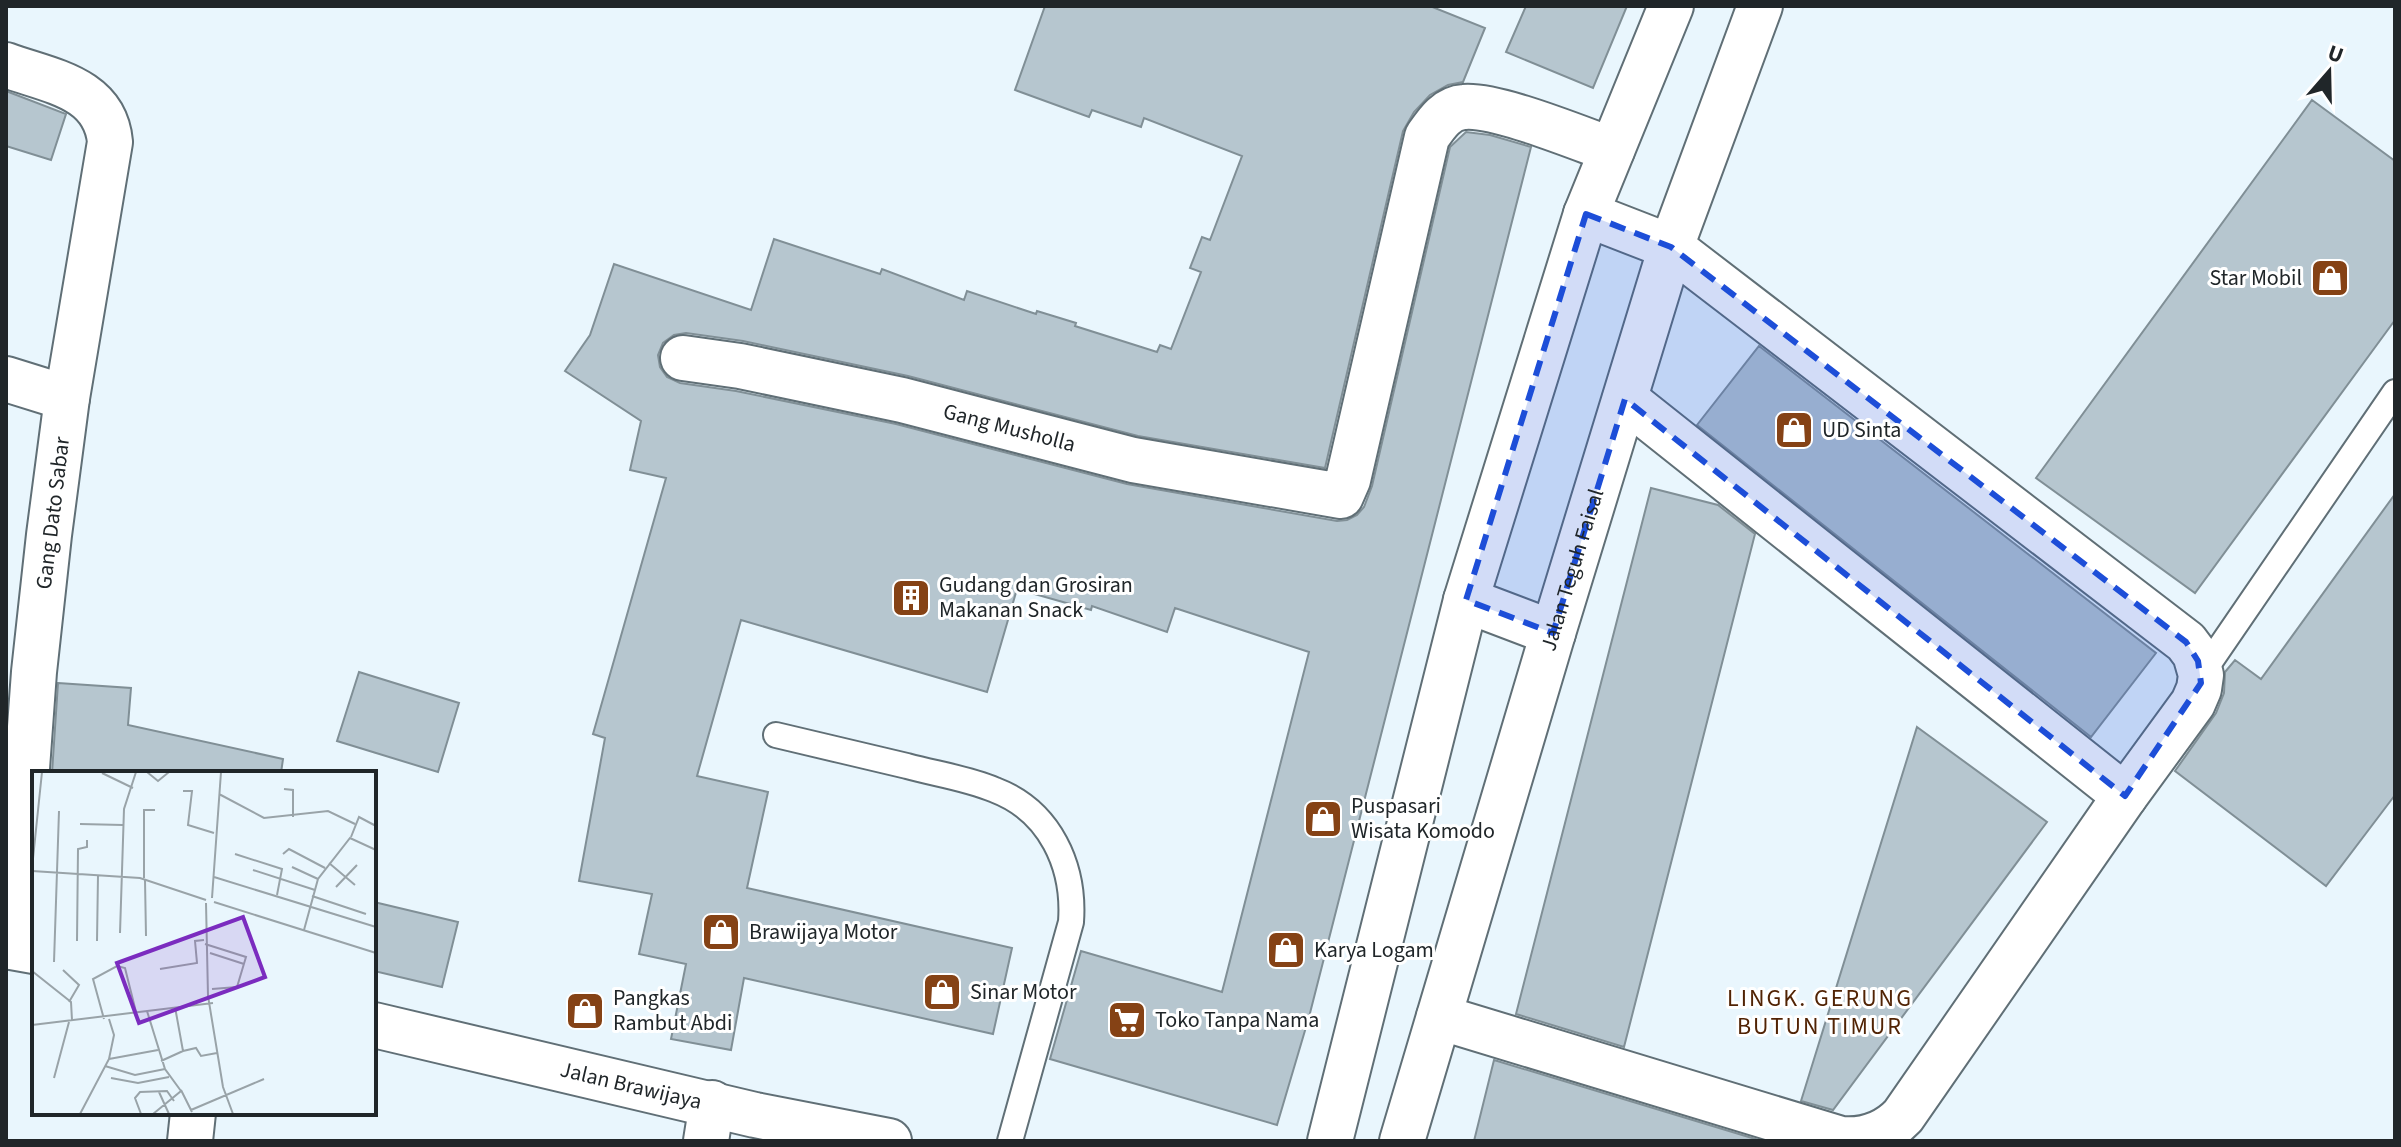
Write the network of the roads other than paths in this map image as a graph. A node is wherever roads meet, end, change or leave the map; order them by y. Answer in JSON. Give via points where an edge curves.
{"nodes":[{"id":1,"x":1671,"y":6,"type":"edge"},
{"id":2,"x":1760,"y":6,"type":"edge"},
{"id":3,"x":6,"y":65,"type":"edge"},
{"id":4,"x":1612,"y":150,"type":"junction"},
{"id":5,"x":1586,"y":214,"type":"junction"},
{"id":6,"x":1671,"y":247,"type":"junction"},
{"id":7,"x":683,"y":358,"type":"dead end"},
{"id":8,"x":6,"y":379,"type":"edge"},
{"id":9,"x":2395,"y":392,"type":"edge"},
{"id":10,"x":67,"y":398,"type":"junction"},
{"id":11,"x":1625,"y":399,"type":"junction"},
{"id":12,"x":1466,"y":600,"type":"junction"},
{"id":13,"x":1553,"y":633,"type":"junction"},
{"id":14,"x":2201,"y":675,"type":"junction"},
{"id":15,"x":776,"y":735,"type":"dead end"},
{"id":16,"x":2125,"y":796,"type":"junction"},
{"id":17,"x":18,"y":948,"type":"edge"},
{"id":18,"x":1439,"y":1017,"type":"junction"},
{"id":19,"x":376,"y":1026,"type":"edge"},
{"id":20,"x":193,"y":1115,"type":"edge"},
{"id":21,"x":709,"y":1122,"type":"edge"},
{"id":22,"x":190,"y":1141,"type":"edge"},
{"id":23,"x":889,"y":1141,"type":"edge"},
{"id":24,"x":1010,"y":1141,"type":"edge"},
{"id":25,"x":1330,"y":1141,"type":"edge"},
{"id":26,"x":1402,"y":1141,"type":"edge"}],
"edges":[{"from":1,"to":4,"type":"main road"},
{"from":2,"to":6,"type":"main road","name":"Jalan Teguh Faisal"},
{"from":3,"to":10,"type":"main road","name":"Gang Dato Sabar","via":[[81,92],[107,125],[110,142]]},
{"from":4,"to":5,"type":"main road"},
{"from":4,"to":7,"type":"main road","name":"Gang Musholla","via":[[1490,109],[1462,106],[1442,116],[1427,137],[1341,496],[1133,460],[902,400]]},
{"from":5,"to":6,"type":"main road"},
{"from":5,"to":12,"type":"main road"},
{"from":6,"to":11,"type":"main road","name":"Jalan Teguh Faisal"},
{"from":6,"to":14,"type":"main road","via":[[2186,642]]},
{"from":8,"to":10,"type":"main road"},
{"from":9,"to":14,"type":"lane"},
{"from":10,"to":17,"type":"main road","name":"Gang Dato Sabar","via":[[34,672]]},
{"from":11,"to":13,"type":"main road","name":"Jalan Teguh Faisal"},
{"from":11,"to":16,"type":"main road"},
{"from":12,"to":13,"type":"main road"},
{"from":12,"to":25,"type":"main road"},
{"from":13,"to":18,"type":"main road","name":"Jalan Teguh Faisal"},
{"from":14,"to":16,"type":"main road","via":[[2193,703]]},
{"from":15,"to":24,"type":"lane","via":[[996,790],[1031,811],[1056,843],[1070,881],[1071,922]]},
{"from":16,"to":18,"type":"main road","via":[[1903,1116],[1869,1138],[1841,1139]]},
{"from":18,"to":26,"type":"main road","name":"Jalan Teguh Faisal"},
{"from":19,"to":21,"type":"main road","name":"Jalan Brawijaya"},
{"from":20,"to":22,"type":"main road"},
{"from":21,"to":23,"type":"main road","name":"Jalan Brawijaya","via":[[755,1115]]}]}
